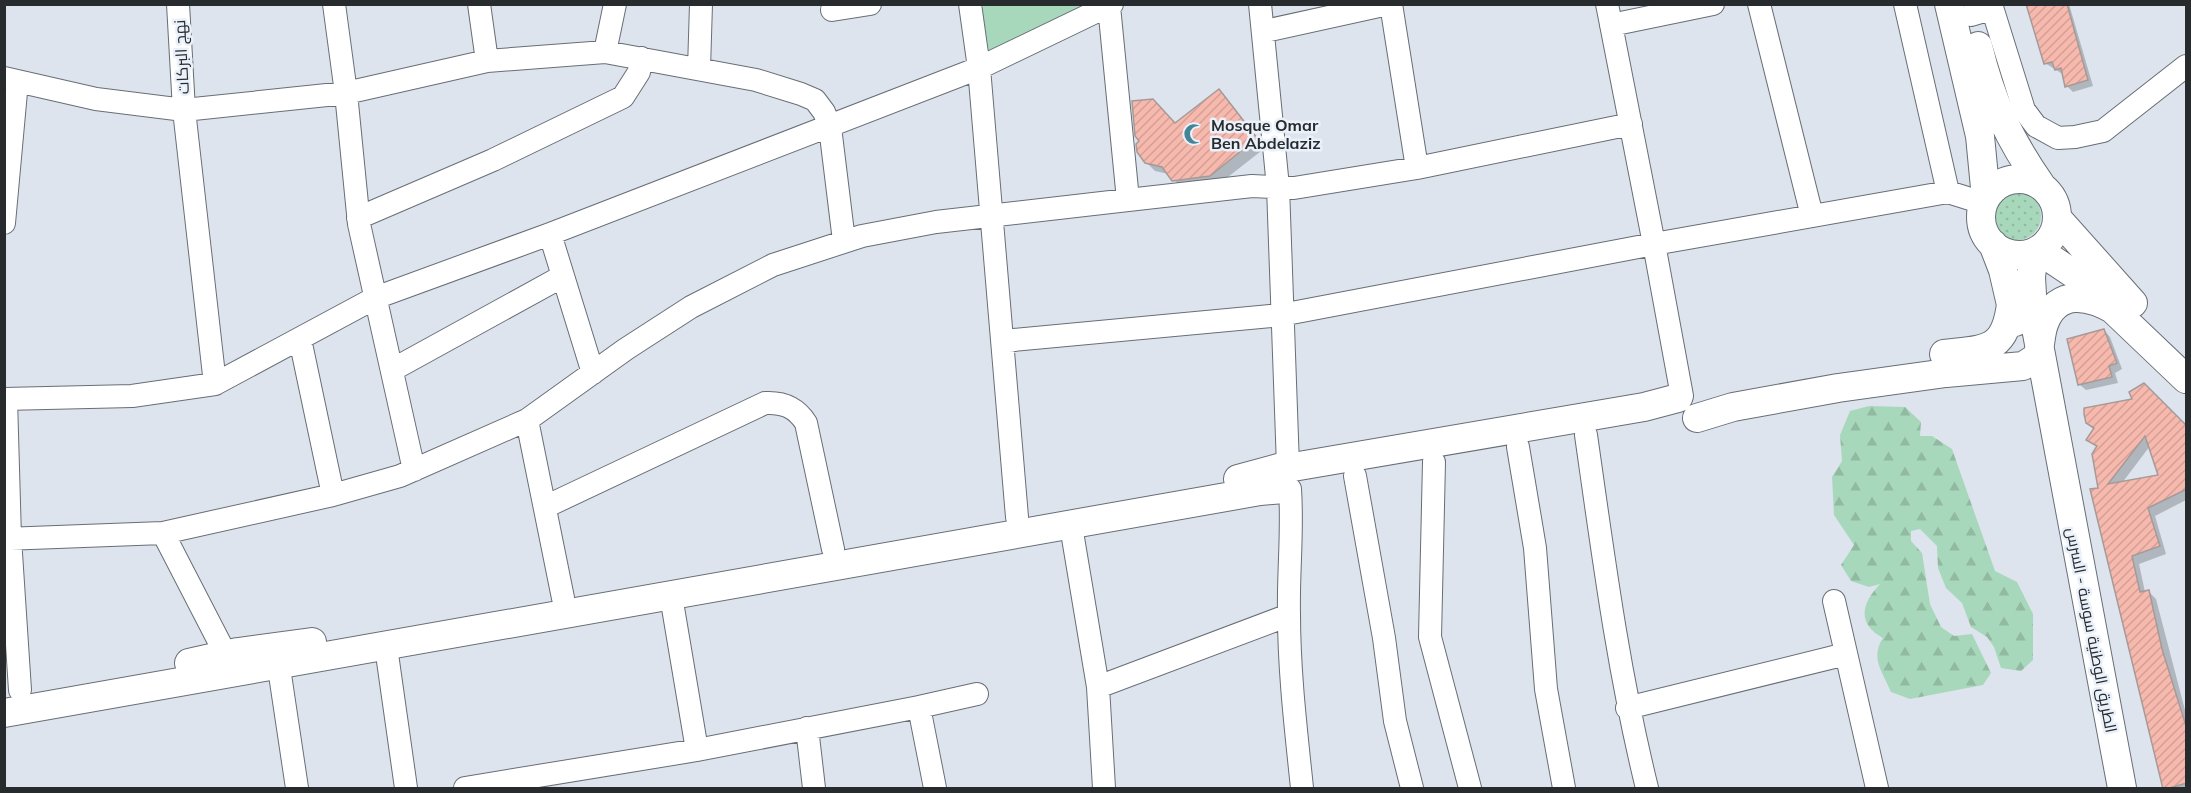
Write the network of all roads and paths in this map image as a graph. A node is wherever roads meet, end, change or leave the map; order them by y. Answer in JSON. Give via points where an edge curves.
{"nodes":[{"id":1,"x":178,"y":4,"type":"edge"},
{"id":2,"x":334,"y":4,"type":"edge"},
{"id":3,"x":478,"y":4,"type":"edge"},
{"id":4,"x":615,"y":4,"type":"edge"},
{"id":5,"x":701,"y":4,"type":"edge"},
{"id":6,"x":870,"y":4,"type":"edge"},
{"id":7,"x":970,"y":4,"type":"edge"},
{"id":8,"x":1260,"y":4,"type":"edge"},
{"id":9,"x":1389,"y":4,"type":"edge"},
{"id":10,"x":1713,"y":4,"type":"edge"},
{"id":11,"x":1759,"y":4,"type":"edge"},
{"id":12,"x":1905,"y":4,"type":"edge"},
{"id":13,"x":1110,"y":5,"type":"edge"},
{"id":14,"x":1974,"y":8,"type":"edge"},
{"id":15,"x":832,"y":10,"type":"dead end"},
{"id":16,"x":1609,"y":15,"type":"edge"},
{"id":17,"x":1265,"y":31,"type":"junction"},
{"id":18,"x":605,"y":52,"type":"junction"},
{"id":19,"x":641,"y":58,"type":"junction"},
{"id":20,"x":487,"y":61,"type":"junction"},
{"id":21,"x":2187,"y":66,"type":"edge"},
{"id":22,"x":979,"y":68,"type":"junction"},
{"id":23,"x":699,"y":69,"type":"junction"},
{"id":24,"x":11,"y":79,"type":"edge"},
{"id":25,"x":346,"y":93,"type":"junction"},
{"id":26,"x":184,"y":110,"type":"junction"},
{"id":27,"x":1631,"y":124,"type":"junction"},
{"id":28,"x":830,"y":127,"type":"junction"},
{"id":29,"x":1417,"y":168,"type":"junction"},
{"id":30,"x":2041,"y":185,"type":"junction"},
{"id":31,"x":1278,"y":187,"type":"junction"},
{"id":32,"x":1948,"y":192,"type":"junction"},
{"id":33,"x":1128,"y":200,"type":"junction"},
{"id":34,"x":1984,"y":201,"type":"junction"},
{"id":35,"x":1812,"y":216,"type":"junction"},
{"id":36,"x":991,"y":217,"type":"junction"},
{"id":37,"x":358,"y":218,"type":"junction"},
{"id":38,"x":2058,"y":219,"type":"junction"},
{"id":39,"x":4,"y":223,"type":"edge"},
{"id":40,"x":550,"y":234,"type":"junction"},
{"id":41,"x":844,"y":241,"type":"junction"},
{"id":42,"x":1654,"y":244,"type":"junction"},
{"id":43,"x":1993,"y":244,"type":"junction"},
{"id":44,"x":2036,"y":251,"type":"junction"},
{"id":45,"x":563,"y":276,"type":"junction"},
{"id":46,"x":375,"y":298,"type":"junction"},
{"id":47,"x":2012,"y":304,"type":"junction"},
{"id":48,"x":2116,"y":311,"type":"junction"},
{"id":49,"x":1281,"y":315,"type":"junction"},
{"id":50,"x":300,"y":339,"type":"junction"},
{"id":51,"x":1003,"y":341,"type":"junction"},
{"id":52,"x":2031,"y":357,"type":"junction"},
{"id":53,"x":2187,"y":358,"type":"edge"},
{"id":54,"x":392,"y":370,"type":"junction"},
{"id":55,"x":593,"y":373,"type":"junction"},
{"id":56,"x":2187,"y":379,"type":"edge"},
{"id":57,"x":215,"y":384,"type":"junction"},
{"id":58,"x":5,"y":399,"type":"edge"},
{"id":59,"x":1686,"y":406,"type":"junction"},
{"id":60,"x":527,"y":420,"type":"junction"},
{"id":61,"x":1586,"y":435,"type":"junction"},
{"id":62,"x":1518,"y":447,"type":"junction"},
{"id":63,"x":1434,"y":462,"type":"junction"},
{"id":64,"x":414,"y":470,"type":"junction"},
{"id":65,"x":1355,"y":476,"type":"junction"},
{"id":66,"x":1289,"y":477,"type":"junction"},
{"id":67,"x":333,"y":495,"type":"junction"},
{"id":68,"x":545,"y":507,"type":"junction"},
{"id":69,"x":1017,"y":517,"type":"junction"},
{"id":70,"x":1071,"y":526,"type":"junction"},
{"id":71,"x":163,"y":533,"type":"junction"},
{"id":72,"x":7,"y":538,"type":"edge"},
{"id":73,"x":833,"y":549,"type":"junction"},
{"id":74,"x":671,"y":596,"type":"junction"},
{"id":75,"x":563,"y":598,"type":"junction"},
{"id":76,"x":1834,"y":601,"type":"dead end"},
{"id":77,"x":1289,"y":615,"type":"junction"},
{"id":78,"x":386,"y":647,"type":"junction"},
{"id":79,"x":1846,"y":654,"type":"junction"},
{"id":80,"x":277,"y":657,"type":"junction"},
{"id":81,"x":228,"y":665,"type":"junction"},
{"id":82,"x":1098,"y":687,"type":"junction"},
{"id":83,"x":12,"y":692,"type":"edge"},
{"id":84,"x":977,"y":694,"type":"dead end"},
{"id":85,"x":919,"y":707,"type":"junction"},
{"id":86,"x":1626,"y":708,"type":"junction"},
{"id":87,"x":4,"y":713,"type":"edge"},
{"id":88,"x":807,"y":728,"type":"junction"},
{"id":89,"x":698,"y":750,"type":"junction"},
{"id":90,"x":480,"y":787,"type":"edge"},
{"id":91,"x":297,"y":789,"type":"edge"},
{"id":92,"x":406,"y":789,"type":"edge"},
{"id":93,"x":814,"y":789,"type":"edge"},
{"id":94,"x":935,"y":789,"type":"edge"},
{"id":95,"x":1104,"y":789,"type":"edge"},
{"id":96,"x":1302,"y":789,"type":"edge"},
{"id":97,"x":1412,"y":789,"type":"edge"},
{"id":98,"x":1470,"y":789,"type":"edge"},
{"id":99,"x":1564,"y":789,"type":"edge"},
{"id":100,"x":1647,"y":789,"type":"edge"},
{"id":101,"x":1876,"y":789,"type":"edge"},
{"id":102,"x":2122,"y":789,"type":"edge"}],
"edges":[{"from":1,"to":26,"type":"street","name":"نهج البركات"},
{"from":2,"to":25,"type":"street"},
{"from":3,"to":20,"type":"street"},
{"from":4,"to":18,"type":"street"},
{"from":5,"to":23,"type":"street"},
{"from":6,"to":15,"type":"street"},
{"from":7,"to":22,"type":"street"},
{"from":8,"to":17,"type":"street"},
{"from":9,"to":17,"type":"street"},
{"from":9,"to":29,"type":"street"},
{"from":10,"to":16,"type":"street"},
{"from":11,"to":35,"type":"street"},
{"from":12,"to":32,"type":"street"},
{"from":13,"to":22,"type":"street"},
{"from":13,"to":33,"type":"street"},
{"from":14,"to":21,"type":"street","via":[[2025,110],[2037,126],[2058,138],[2103,131]]},
{"from":14,"to":30,"type":"main road","via":[[1985,75],[1996,109]]},
{"from":14,"to":34,"type":"main road"},
{"from":16,"to":27,"type":"street"},
{"from":17,"to":31,"type":"street"},
{"from":18,"to":19,"type":"street"},
{"from":18,"to":20,"type":"street"},
{"from":19,"to":23,"type":"street"},
{"from":19,"to":37,"type":"street","via":[[639,72],[622,97],[493,160]]},
{"from":20,"to":25,"type":"street"},
{"from":22,"to":28,"type":"street"},
{"from":22,"to":36,"type":"street"},
{"from":23,"to":28,"type":"street","via":[[756,80],[815,100]]},
{"from":24,"to":26,"type":"street","via":[[96,99]]},
{"from":24,"to":39,"type":"street"},
{"from":25,"to":26,"type":"street"},
{"from":25,"to":37,"type":"street"},
{"from":26,"to":57,"type":"street","name":"نهج البركات"},
{"from":27,"to":29,"type":"street"},
{"from":27,"to":42,"type":"street"},
{"from":28,"to":40,"type":"street"},
{"from":28,"to":41,"type":"street"},
{"from":29,"to":31,"type":"street","via":[[1294,188]]},
{"from":30,"to":34,"type":"main road","via":[[2030,180],[2010,180],[1993,188]]},
{"from":30,"to":38,"type":"main road","via":[[2056,206]]},
{"from":31,"to":33,"type":"street","via":[[1252,186]]},
{"from":31,"to":49,"type":"street"},
{"from":32,"to":34,"type":"street"},
{"from":32,"to":35,"type":"street"},
{"from":33,"to":36,"type":"street"},
{"from":34,"to":43,"type":"main road","via":[[1982,225]]},
{"from":35,"to":42,"type":"street"},
{"from":36,"to":41,"type":"street","via":[[916,225]]},
{"from":36,"to":51,"type":"street"},
{"from":37,"to":46,"type":"street"},
{"from":38,"to":44,"type":"main road","via":[[2048,242]]},
{"from":38,"to":53,"type":"main road","via":[[2109,279]]},
{"from":40,"to":45,"type":"street"},
{"from":40,"to":46,"type":"street"},
{"from":41,"to":55,"type":"street","via":[[773,265],[691,307]]},
{"from":42,"to":49,"type":"street"},
{"from":42,"to":59,"type":"street"},
{"from":43,"to":44,"type":"main road","via":[[2012,254]]},
{"from":43,"to":47,"type":"main road","name":"الطريق الوطنية سوسة - السرس"},
{"from":44,"to":48,"type":"main road","via":[[2080,278]]},
{"from":44,"to":52,"type":"main road","name":"الطريق الوطنية سوسة - السرس","via":[[2031,277]]},
{"from":45,"to":54,"type":"street"},
{"from":45,"to":55,"type":"street"},
{"from":46,"to":50,"type":"street"},
{"from":46,"to":54,"type":"street"},
{"from":47,"to":52,"type":"main road","name":"الطريق الوطنية سوسة - السرس"},
{"from":47,"to":59,"type":"main road","via":[[2009,326],[2002,338],[1990,346],[1854,366]]},
{"from":48,"to":52,"type":"main road","via":[[2086,297],[2069,299],[2056,307],[2044,324]]},
{"from":48,"to":56,"type":"main road"},
{"from":49,"to":51,"type":"street"},
{"from":49,"to":66,"type":"street"},
{"from":50,"to":57,"type":"street"},
{"from":50,"to":67,"type":"street"},
{"from":51,"to":69,"type":"street"},
{"from":52,"to":59,"type":"main road","via":[[1733,407]]},
{"from":52,"to":102,"type":"main road","name":"الطريق الوطنية سوسة - السرس","via":[[2061,472]]},
{"from":54,"to":64,"type":"street"},
{"from":55,"to":60,"type":"street"},
{"from":57,"to":58,"type":"street","via":[[132,396]]},
{"from":58,"to":72,"type":"street"},
{"from":59,"to":61,"type":"main road","via":[[1658,421]]},
{"from":59,"to":66,"type":"main road","via":[[1644,407]]},
{"from":60,"to":64,"type":"street"},
{"from":60,"to":68,"type":"street"},
{"from":61,"to":62,"type":"main road"},
{"from":61,"to":86,"type":"street"},
{"from":62,"to":63,"type":"main road"},
{"from":62,"to":99,"type":"street","via":[[1535,548],[1548,700]]},
{"from":63,"to":65,"type":"main road"},
{"from":63,"to":98,"type":"street","via":[[1430,637]]},
{"from":64,"to":67,"type":"street"},
{"from":65,"to":66,"type":"main road"},
{"from":65,"to":97,"type":"street","via":[[1395,721]]},
{"from":66,"to":69,"type":"main road","via":[[1247,477]]},
{"from":66,"to":70,"type":"main road","via":[[1249,493]]},
{"from":66,"to":77,"type":"street"},
{"from":67,"to":71,"type":"street"},
{"from":68,"to":73,"type":"street","via":[[765,403],[779,402],[801,414],[806,423]]},
{"from":68,"to":75,"type":"street"},
{"from":69,"to":73,"type":"main road"},
{"from":70,"to":74,"type":"main road"},
{"from":70,"to":82,"type":"street"},
{"from":71,"to":72,"type":"street"},
{"from":71,"to":81,"type":"street"},
{"from":72,"to":83,"type":"street"},
{"from":73,"to":75,"type":"main road"},
{"from":74,"to":78,"type":"main road"},
{"from":74,"to":89,"type":"street"},
{"from":75,"to":80,"type":"main road"},
{"from":76,"to":79,"type":"street"},
{"from":77,"to":82,"type":"street"},
{"from":77,"to":96,"type":"street"},
{"from":78,"to":80,"type":"main road"},
{"from":78,"to":92,"type":"street"},
{"from":79,"to":86,"type":"street"},
{"from":79,"to":101,"type":"street"},
{"from":80,"to":81,"type":"main road"},
{"from":80,"to":91,"type":"street"},
{"from":81,"to":83,"type":"main road"},
{"from":81,"to":87,"type":"main road"},
{"from":82,"to":95,"type":"street"},
{"from":84,"to":85,"type":"street"},
{"from":85,"to":88,"type":"street"},
{"from":85,"to":94,"type":"street"},
{"from":86,"to":100,"type":"street"},
{"from":88,"to":89,"type":"street"},
{"from":88,"to":93,"type":"street"},
{"from":89,"to":90,"type":"street"}]}
